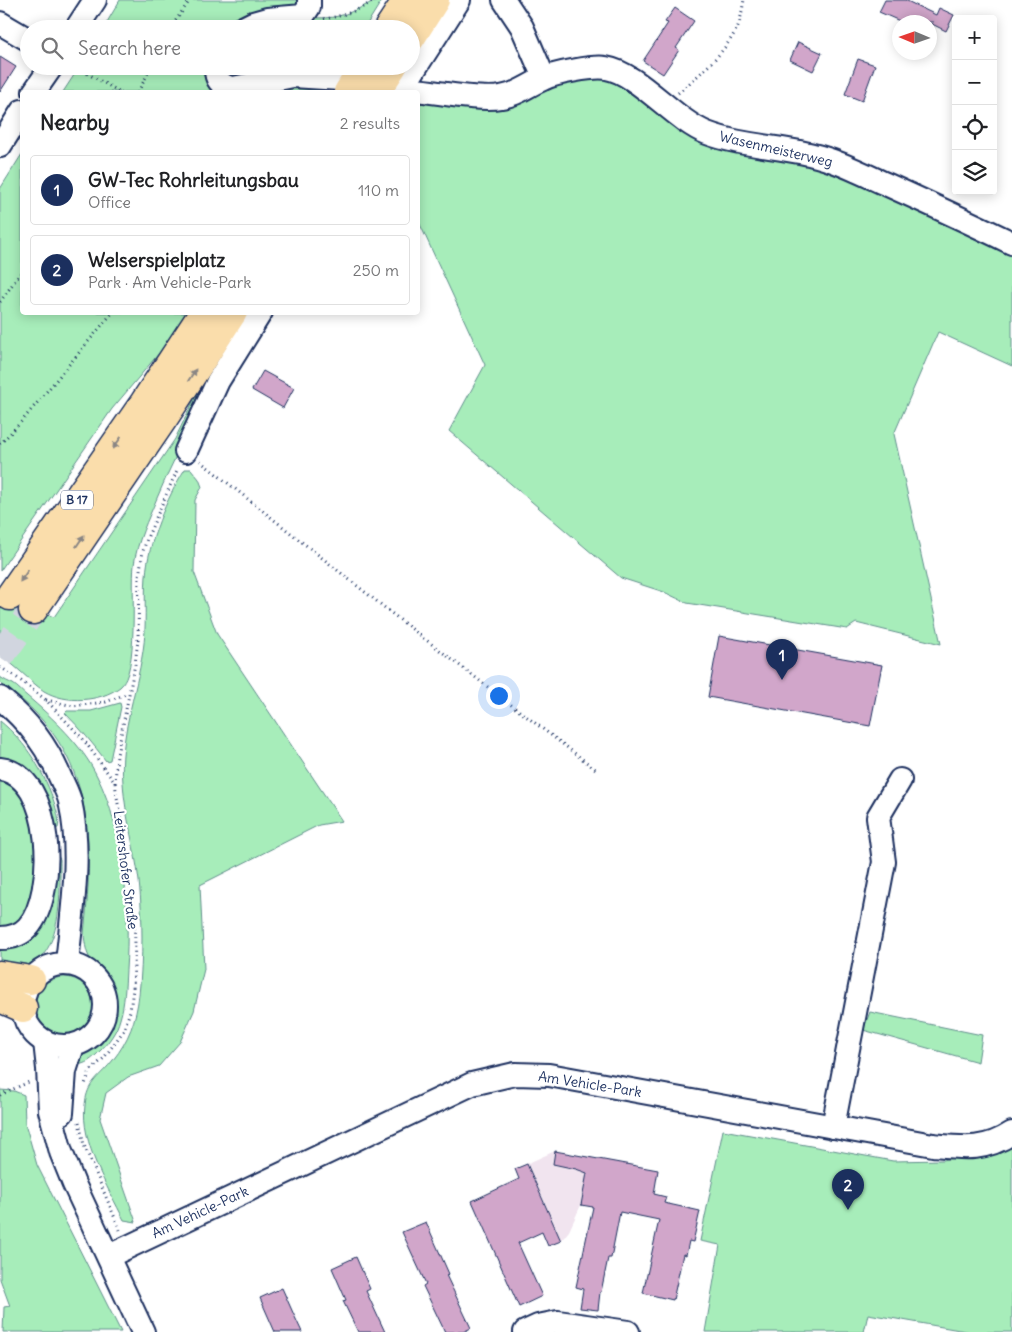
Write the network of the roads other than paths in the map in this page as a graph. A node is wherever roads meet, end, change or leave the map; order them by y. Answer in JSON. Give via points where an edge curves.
{"nodes":[{"id":1,"x":95,"y":0,"type":"edge"},
{"id":2,"x":407,"y":0,"type":"edge"},
{"id":3,"x":436,"y":0,"type":"edge"},
{"id":4,"x":459,"y":0,"type":"edge"},
{"id":5,"x":504,"y":0,"type":"edge"},
{"id":6,"x":306,"y":8,"type":"edge"},
{"id":7,"x":82,"y":20,"type":"edge"},
{"id":8,"x":262,"y":20,"type":"edge"},
{"id":9,"x":394,"y":20,"type":"edge"},
{"id":10,"x":0,"y":23,"type":"edge"},
{"id":11,"x":420,"y":24,"type":"edge"},
{"id":12,"x":20,"y":35,"type":"edge"},
{"id":13,"x":420,"y":70,"type":"edge"},
{"id":14,"x":46,"y":75,"type":"edge"},
{"id":15,"x":216,"y":75,"type":"edge"},
{"id":16,"x":355,"y":75,"type":"edge"},
{"id":17,"x":387,"y":75,"type":"edge"},
{"id":18,"x":417,"y":75,"type":"edge"},
{"id":19,"x":544,"y":78,"type":"junction"},
{"id":20,"x":344,"y":86,"type":"edge"},
{"id":21,"x":35,"y":90,"type":"edge"},
{"id":22,"x":377,"y":90,"type":"edge"},
{"id":23,"x":409,"y":90,"type":"edge"},
{"id":24,"x":420,"y":92,"type":"edge"},
{"id":25,"x":20,"y":114,"type":"edge"},
{"id":26,"x":0,"y":146,"type":"edge"},
{"id":27,"x":1012,"y":243,"type":"edge"},
{"id":28,"x":202,"y":315,"type":"edge"},
{"id":29,"x":231,"y":315,"type":"edge"},
{"id":30,"x":259,"y":315,"type":"edge"},
{"id":31,"x":186,"y":451,"type":"road end"},
{"id":32,"x":10,"y":596,"type":"tunnel mouth"},
{"id":33,"x":33,"y":610,"type":"tunnel mouth"},
{"id":34,"x":0,"y":699,"type":"edge"},
{"id":35,"x":0,"y":769,"type":"edge"},
{"id":36,"x":900,"y":780,"type":"dead end"},
{"id":37,"x":75,"y":842,"type":"junction"},
{"id":38,"x":47,"y":843,"type":"junction"},
{"id":39,"x":0,"y":938,"type":"edge"},
{"id":40,"x":67,"y":964,"type":"junction"},
{"id":41,"x":0,"y":975,"type":"edge"},
{"id":42,"x":31,"y":980,"type":"junction"},
{"id":43,"x":11,"y":1003,"type":"edge"},
{"id":44,"x":45,"y":1042,"type":"junction"},
{"id":45,"x":73,"y":1046,"type":"junction"},
{"id":46,"x":833,"y":1127,"type":"junction"},
{"id":47,"x":1012,"y":1133,"type":"edge"},
{"id":48,"x":61,"y":1152,"type":"junction"},
{"id":49,"x":118,"y":1252,"type":"junction"},
{"id":50,"x":142,"y":1330,"type":"edge"},
{"id":51,"x":525,"y":1332,"type":"edge"},
{"id":52,"x":628,"y":1332,"type":"edge"}],
"edges":[{"from":1,"to":7,"type":"street"},
{"from":2,"to":9,"type":"highway"},
{"from":3,"to":11,"type":"highway"},
{"from":4,"to":13,"type":"street"},
{"from":5,"to":19,"type":"street","via":[[522,27]]},
{"from":6,"to":8,"type":"street"},
{"from":10,"to":12,"type":"street"},
{"from":14,"to":21,"type":"street"},
{"from":15,"to":20,"type":"street","via":[[225,87],[233,88],[293,76]]},
{"from":16,"to":20,"type":"highway"},
{"from":17,"to":22,"type":"highway"},
{"from":18,"to":23,"type":"street"},
{"from":19,"to":24,"type":"street","name":"Wasenmeisterweg","via":[[501,98]]},
{"from":19,"to":27,"type":"street","name":"Wasenmeisterweg","via":[[586,69],[605,68],[619,72],[706,133],[832,160]]},
{"from":25,"to":26,"type":"street"},
{"from":28,"to":32,"type":"highway","number":"B 17","one_way":true},
{"from":33,"to":29,"type":"highway","number":"B 17","one_way":true},
{"from":30,"to":31,"type":"street","via":[[218,381]]},
{"from":34,"to":37,"type":"street","via":[[32,728],[52,758],[70,799]]},
{"from":35,"to":38,"type":"street","via":[[15,774],[33,794]]},
{"from":36,"to":46,"type":"street","via":[[878,817],[884,862]]},
{"from":37,"to":38,"type":"street"},
{"from":37,"to":40,"type":"street"},
{"from":38,"to":39,"type":"street","via":[[36,915],[28,928],[19,934]]},
{"from":40,"to":42,"type":"street","via":[[51,966]]},
{"from":40,"to":45,"type":"street","via":[[79,966],[95,978],[105,1001],[99,1028],[92,1036]]},
{"from":41,"to":42,"type":"highway"},
{"from":42,"to":43,"type":"street"},
{"from":43,"to":44,"type":"street"},
{"from":44,"to":45,"type":"street","via":[[62,1047]]},
{"from":44,"to":48,"type":"street","via":[[50,1111]]},
{"from":45,"to":48,"type":"street","via":[[65,1071]]},
{"from":46,"to":47,"type":"street","name":"Am Vehicle-Park","via":[[933,1145],[979,1148]]},
{"from":46,"to":49,"type":"street","name":"Am Vehicle-Park","via":[[549,1075],[515,1074],[472,1084]]},
{"from":48,"to":49,"type":"street","via":[[74,1184]]},
{"from":49,"to":50,"type":"street"},
{"from":51,"to":52,"type":"street","via":[[558,1322]]}]}
